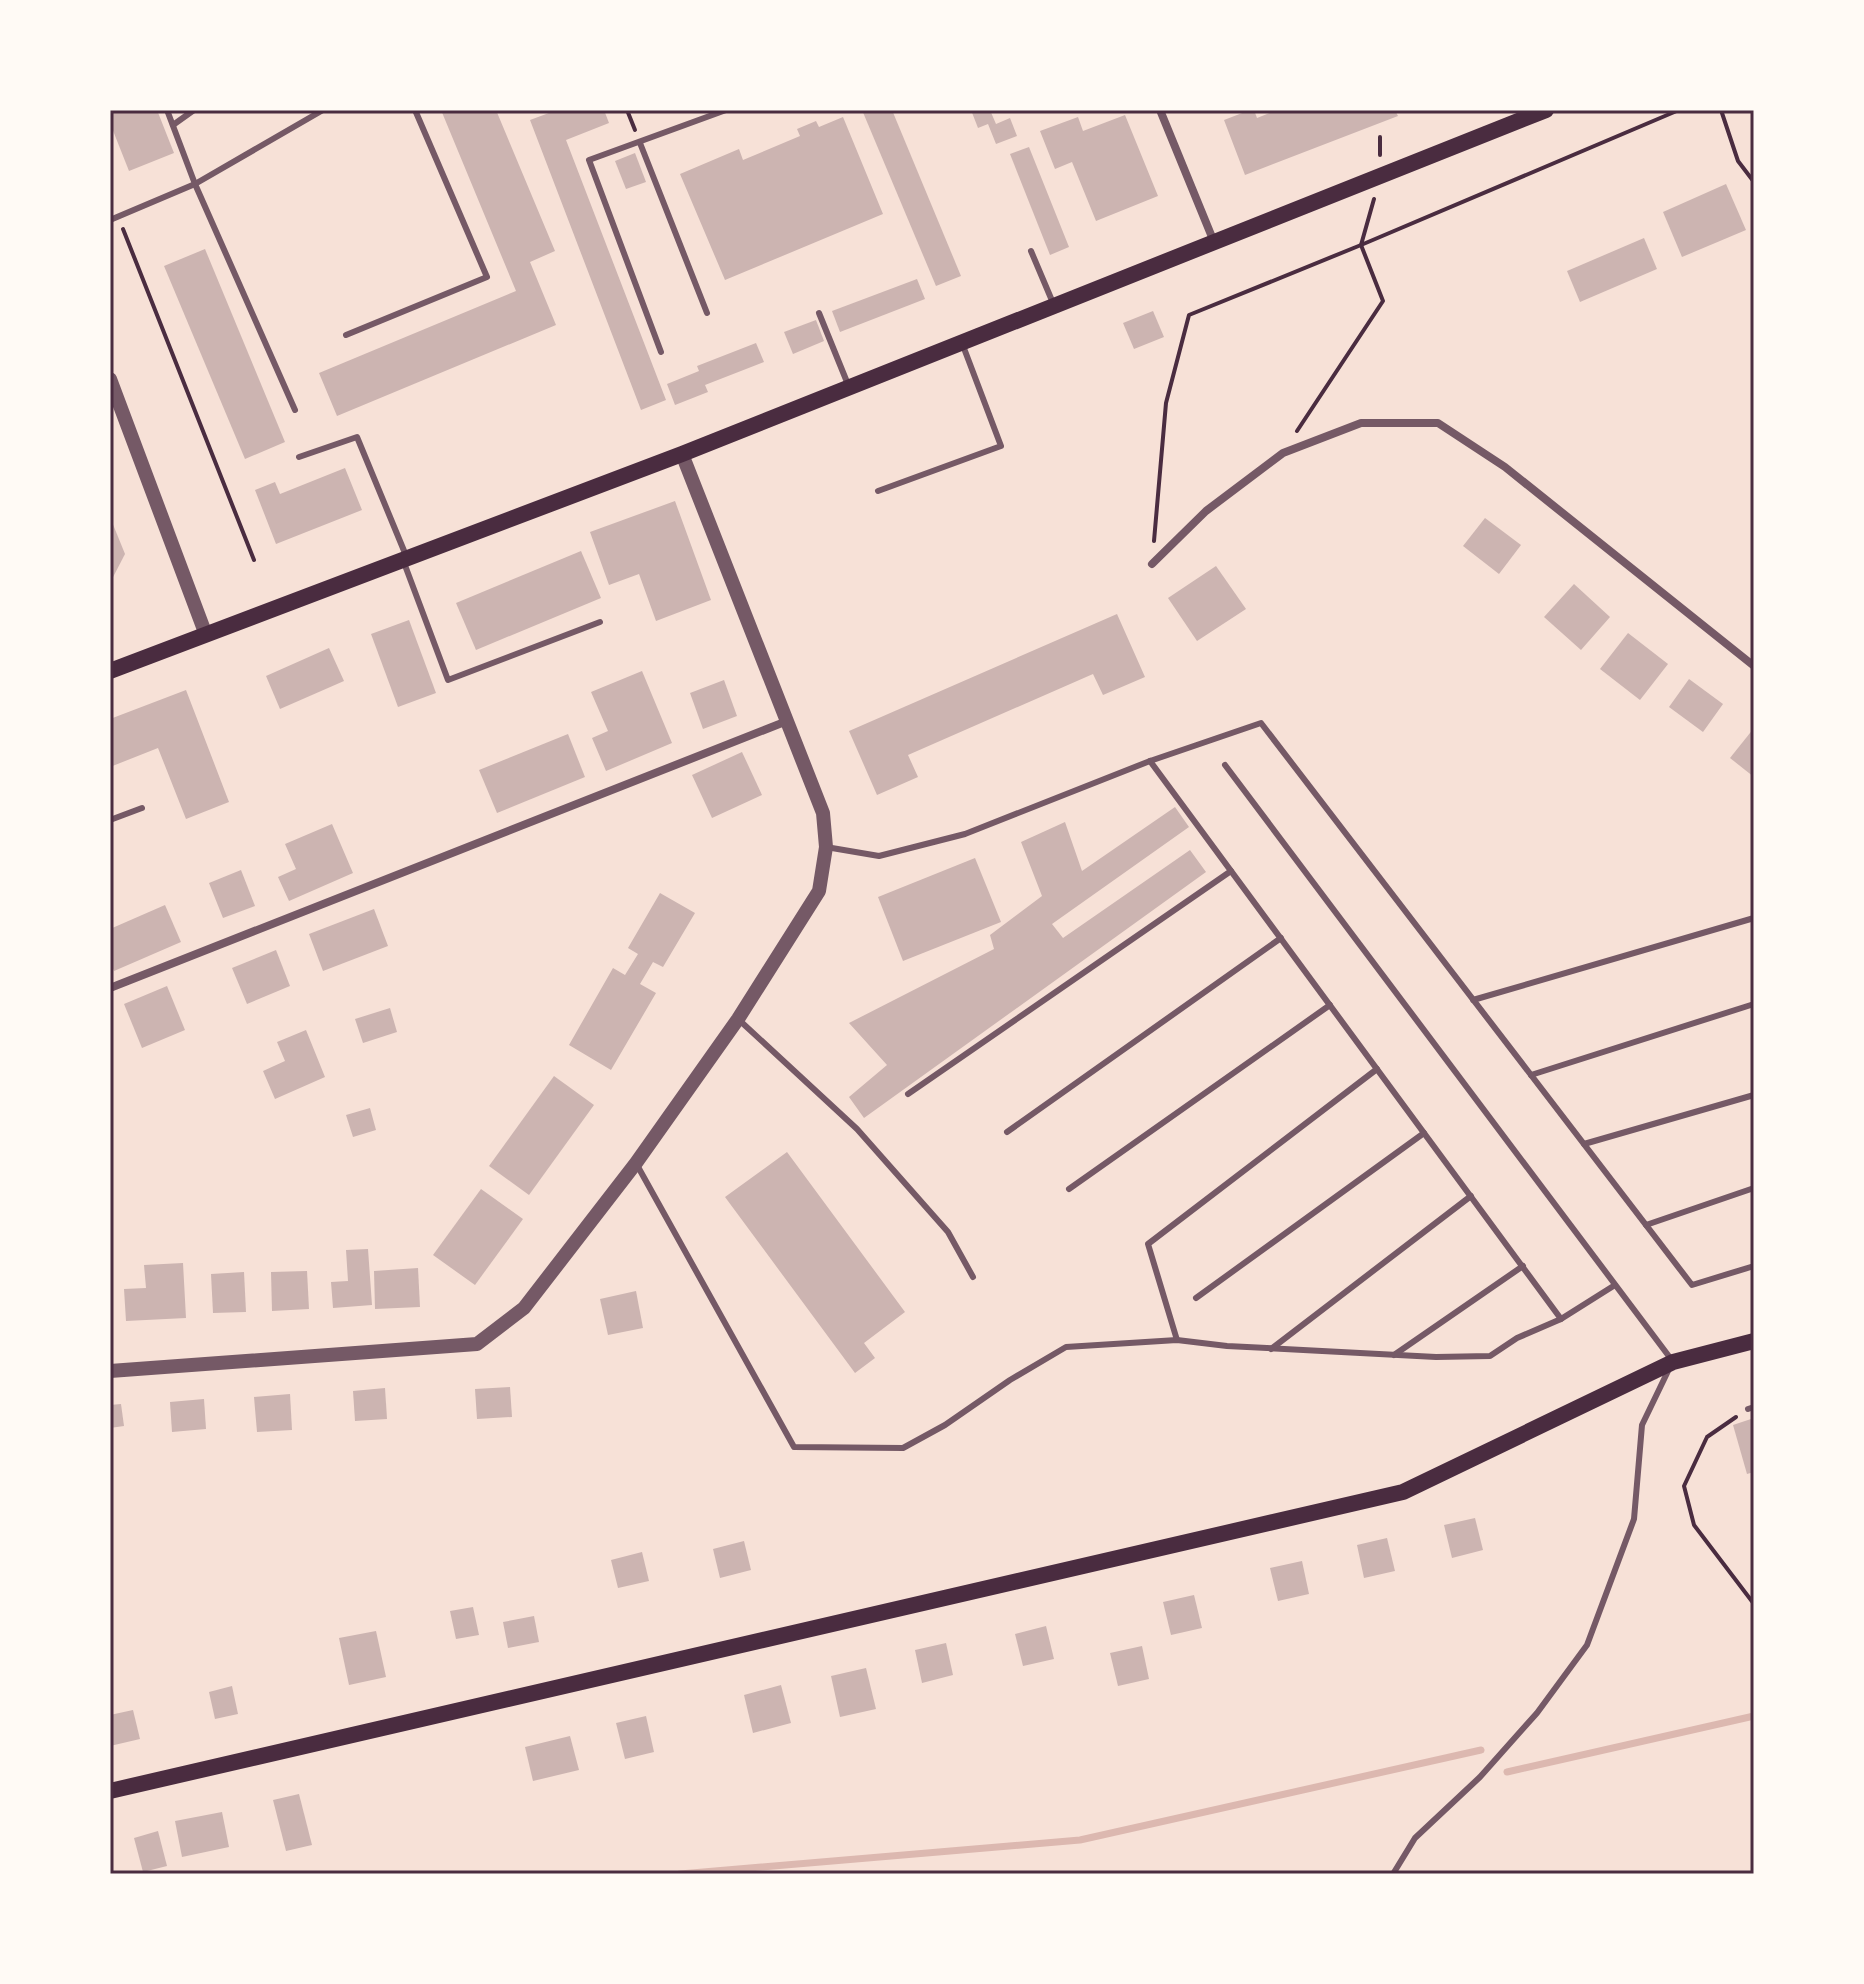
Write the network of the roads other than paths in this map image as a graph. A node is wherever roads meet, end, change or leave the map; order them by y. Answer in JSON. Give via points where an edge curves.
{"nodes":[{"id":1,"x":167,"y":110,"type":"edge"},
{"id":2,"x":194,"y":110,"type":"edge"},
{"id":3,"x":323,"y":110,"type":"edge"},
{"id":4,"x":415,"y":110,"type":"edge"},
{"id":5,"x":726,"y":110,"type":"edge"},
{"id":6,"x":1160,"y":110,"type":"edge"},
{"id":7,"x":1546,"y":110,"type":"edge"},
{"id":8,"x":173,"y":125,"type":"junction"},
{"id":9,"x":640,"y":143,"type":"junction"},
{"id":10,"x":195,"y":184,"type":"junction"},
{"id":11,"x":110,"y":220,"type":"edge"},
{"id":12,"x":1214,"y":242,"type":"junction"},
{"id":13,"x":1031,"y":251,"type":"dead end"},
{"id":14,"x":1055,"y":306,"type":"junction"},
{"id":15,"x":707,"y":313,"type":"dead end"},
{"id":16,"x":819,"y":313,"type":"dead end"},
{"id":17,"x":346,"y":335,"type":"dead end"},
{"id":18,"x":962,"y":343,"type":"junction"},
{"id":19,"x":661,"y":352,"type":"dead end"},
{"id":20,"x":110,"y":379,"type":"edge"},
{"id":21,"x":850,"y":387,"type":"junction"},
{"id":22,"x":295,"y":410,"type":"dead end"},
{"id":23,"x":682,"y":454,"type":"junction"},
{"id":24,"x":299,"y":457,"type":"dead end"},
{"id":25,"x":878,"y":491,"type":"dead end"},
{"id":26,"x":405,"y":559,"type":"junction"},
{"id":27,"x":1152,"y":564,"type":"road end"},
{"id":28,"x":600,"y":622,"type":"dead end"},
{"id":29,"x":206,"y":635,"type":"junction"},
{"id":30,"x":1754,"y":666,"type":"edge"},
{"id":31,"x":110,"y":671,"type":"edge"},
{"id":32,"x":787,"y":721,"type":"junction"},
{"id":33,"x":1150,"y":761,"type":"junction"},
{"id":34,"x":1225,"y":765,"type":"dead end"},
{"id":35,"x":142,"y":808,"type":"dead end"},
{"id":36,"x":110,"y":820,"type":"edge"},
{"id":37,"x":826,"y":847,"type":"junction"},
{"id":38,"x":1231,"y":871,"type":"junction"},
{"id":39,"x":1754,"y":918,"type":"edge"},
{"id":40,"x":1281,"y":938,"type":"junction"},
{"id":41,"x":110,"y":988,"type":"edge"},
{"id":42,"x":1473,"y":1000,"type":"junction"},
{"id":43,"x":1754,"y":1004,"type":"edge"},
{"id":44,"x":1330,"y":1005,"type":"junction"},
{"id":45,"x":738,"y":1019,"type":"junction"},
{"id":46,"x":1377,"y":1069,"type":"junction"},
{"id":47,"x":1531,"y":1075,"type":"junction"},
{"id":48,"x":908,"y":1094,"type":"dead end"},
{"id":49,"x":1754,"y":1095,"type":"edge"},
{"id":50,"x":1007,"y":1132,"type":"dead end"},
{"id":51,"x":1424,"y":1133,"type":"junction"},
{"id":52,"x":1584,"y":1144,"type":"junction"},
{"id":53,"x":636,"y":1163,"type":"junction"},
{"id":54,"x":1754,"y":1188,"type":"edge"},
{"id":55,"x":1069,"y":1189,"type":"dead end"},
{"id":56,"x":1471,"y":1196,"type":"junction"},
{"id":57,"x":1646,"y":1225,"type":"junction"},
{"id":58,"x":1523,"y":1266,"type":"junction"},
{"id":59,"x":1754,"y":1266,"type":"edge"},
{"id":60,"x":973,"y":1277,"type":"dead end"},
{"id":61,"x":1615,"y":1285,"type":"junction"},
{"id":62,"x":1196,"y":1298,"type":"dead end"},
{"id":63,"x":1561,"y":1319,"type":"junction"},
{"id":64,"x":1177,"y":1340,"type":"junction"},
{"id":65,"x":1754,"y":1341,"type":"edge"},
{"id":66,"x":1271,"y":1349,"type":"junction"},
{"id":67,"x":1394,"y":1355,"type":"junction"},
{"id":68,"x":1673,"y":1362,"type":"junction"},
{"id":69,"x":110,"y":1371,"type":"edge"},
{"id":70,"x":110,"y":1791,"type":"edge"},
{"id":71,"x":1393,"y":1874,"type":"edge"}],
"edges":[{"from":1,"to":8,"type":"lane"},
{"from":2,"to":8,"type":"lane"},
{"from":3,"to":10,"type":"lane"},
{"from":4,"to":17,"type":"lane","via":[[487,277]]},
{"from":5,"to":9,"type":"lane"},
{"from":6,"to":12,"type":"street"},
{"from":7,"to":12,"type":"main road"},
{"from":8,"to":10,"type":"lane"},
{"from":9,"to":15,"type":"lane"},
{"from":9,"to":19,"type":"lane","via":[[589,160]]},
{"from":10,"to":11,"type":"lane"},
{"from":10,"to":22,"type":"lane"},
{"from":12,"to":14,"type":"main road"},
{"from":13,"to":14,"type":"lane"},
{"from":14,"to":18,"type":"main road"},
{"from":16,"to":21,"type":"lane"},
{"from":18,"to":21,"type":"main road"},
{"from":18,"to":25,"type":"lane","via":[[1001,446]]},
{"from":20,"to":29,"type":"street"},
{"from":21,"to":23,"type":"main road"},
{"from":23,"to":26,"type":"main road"},
{"from":23,"to":32,"type":"street"},
{"from":24,"to":26,"type":"lane","via":[[357,437]]},
{"from":26,"to":28,"type":"lane","via":[[448,680]]},
{"from":26,"to":29,"type":"main road"},
{"from":27,"to":30,"type":"street","via":[[1206,511],[1283,453],[1361,423],[1438,423],[1505,467]]},
{"from":29,"to":31,"type":"main road"},
{"from":32,"to":37,"type":"street","via":[[823,813]]},
{"from":32,"to":41,"type":"street"},
{"from":33,"to":37,"type":"lane","via":[[965,834],[879,856]]},
{"from":33,"to":38,"type":"lane"},
{"from":33,"to":42,"type":"lane","via":[[1261,723]]},
{"from":34,"to":61,"type":"lane"},
{"from":35,"to":36,"type":"lane"},
{"from":37,"to":45,"type":"street","via":[[819,891]]},
{"from":38,"to":40,"type":"lane"},
{"from":38,"to":48,"type":"lane"},
{"from":39,"to":42,"type":"lane"},
{"from":40,"to":44,"type":"lane"},
{"from":40,"to":50,"type":"lane"},
{"from":42,"to":47,"type":"lane"},
{"from":43,"to":47,"type":"lane"},
{"from":44,"to":46,"type":"lane"},
{"from":44,"to":55,"type":"lane"},
{"from":45,"to":53,"type":"street"},
{"from":45,"to":60,"type":"lane","via":[[857,1129],[948,1232]]},
{"from":46,"to":51,"type":"lane"},
{"from":46,"to":64,"type":"lane","via":[[1148,1244]]},
{"from":47,"to":52,"type":"lane"},
{"from":49,"to":52,"type":"lane"},
{"from":51,"to":56,"type":"lane"},
{"from":51,"to":62,"type":"lane"},
{"from":52,"to":57,"type":"lane"},
{"from":53,"to":64,"type":"lane","via":[[794,1447],[903,1448],[1066,1347]]},
{"from":53,"to":69,"type":"street","via":[[524,1308],[477,1344]]},
{"from":54,"to":57,"type":"lane"},
{"from":56,"to":58,"type":"lane"},
{"from":56,"to":66,"type":"lane"},
{"from":57,"to":59,"type":"lane","via":[[1692,1285]]},
{"from":58,"to":63,"type":"lane"},
{"from":58,"to":67,"type":"lane"},
{"from":61,"to":63,"type":"lane"},
{"from":61,"to":68,"type":"lane"},
{"from":63,"to":67,"type":"lane","via":[[1490,1356]]},
{"from":64,"to":66,"type":"lane"},
{"from":65,"to":68,"type":"main road"},
{"from":66,"to":67,"type":"lane"},
{"from":68,"to":70,"type":"main road","via":[[1403,1492]]},
{"from":68,"to":71,"type":"lane","via":[[1642,1425],[1634,1519],[1587,1645],[1528,1724],[1415,1838]]}]}
